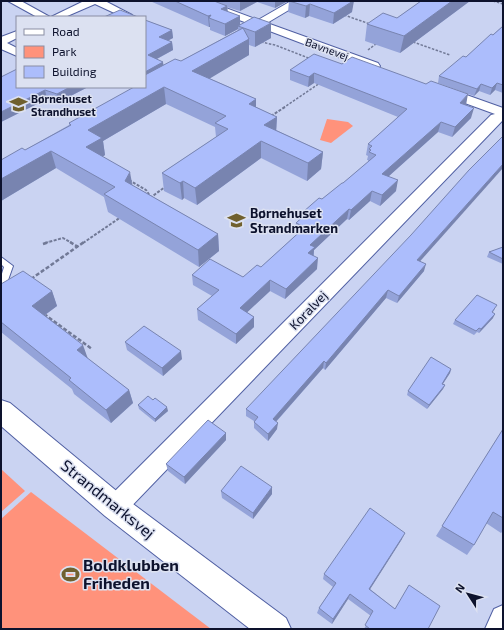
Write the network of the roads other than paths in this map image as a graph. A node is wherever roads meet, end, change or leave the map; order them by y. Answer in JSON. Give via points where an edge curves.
{"nodes":[{"id":1,"x":13,"y":1,"type":"edge"},
{"id":2,"x":93,"y":1,"type":"edge"},
{"id":3,"x":97,"y":1,"type":"edge"},
{"id":4,"x":197,"y":1,"type":"edge"},
{"id":5,"x":299,"y":1,"type":"edge"},
{"id":6,"x":127,"y":15,"type":"edge"},
{"id":7,"x":43,"y":16,"type":"edge"},
{"id":8,"x":58,"y":16,"type":"edge"},
{"id":9,"x":258,"y":24,"type":"junction"},
{"id":10,"x":16,"y":34,"type":"edge"},
{"id":11,"x":238,"y":35,"type":"edge"},
{"id":12,"x":1,"y":41,"type":"edge"},
{"id":13,"x":1,"y":44,"type":"edge"},
{"id":14,"x":16,"y":52,"type":"edge"},
{"id":15,"x":384,"y":69,"type":"edge"},
{"id":16,"x":434,"y":87,"type":"edge"},
{"id":17,"x":503,"y":114,"type":"edge"},
{"id":18,"x":1,"y":260,"type":"edge"},
{"id":19,"x":2,"y":283,"type":"edge"},
{"id":20,"x":1,"y":411,"type":"edge"},
{"id":21,"x":115,"y":507,"type":"junction"},
{"id":22,"x":503,"y":618,"type":"edge"},
{"id":23,"x":274,"y":629,"type":"edge"},
{"id":24,"x":498,"y":629,"type":"edge"}],
"edges":[{"from":1,"to":7,"type":"street"},
{"from":2,"to":8,"type":"street"},
{"from":3,"to":6,"type":"street"},
{"from":4,"to":9,"type":"street","name":"Bavnevej"},
{"from":5,"to":9,"type":"street"},
{"from":9,"to":11,"type":"street"},
{"from":9,"to":15,"type":"street","name":"Bavnevej"},
{"from":10,"to":12,"type":"street"},
{"from":13,"to":14,"type":"street"},
{"from":16,"to":17,"type":"street"},
{"from":17,"to":21,"type":"street","name":"Koralvej","via":[[496,118]]},
{"from":18,"to":19,"type":"lane","via":[[9,266]]},
{"from":20,"to":21,"type":"street","name":"Strandmarksvej"},
{"from":21,"to":23,"type":"street","name":"Strandmarksvej"},
{"from":22,"to":24,"type":"street"}]}
